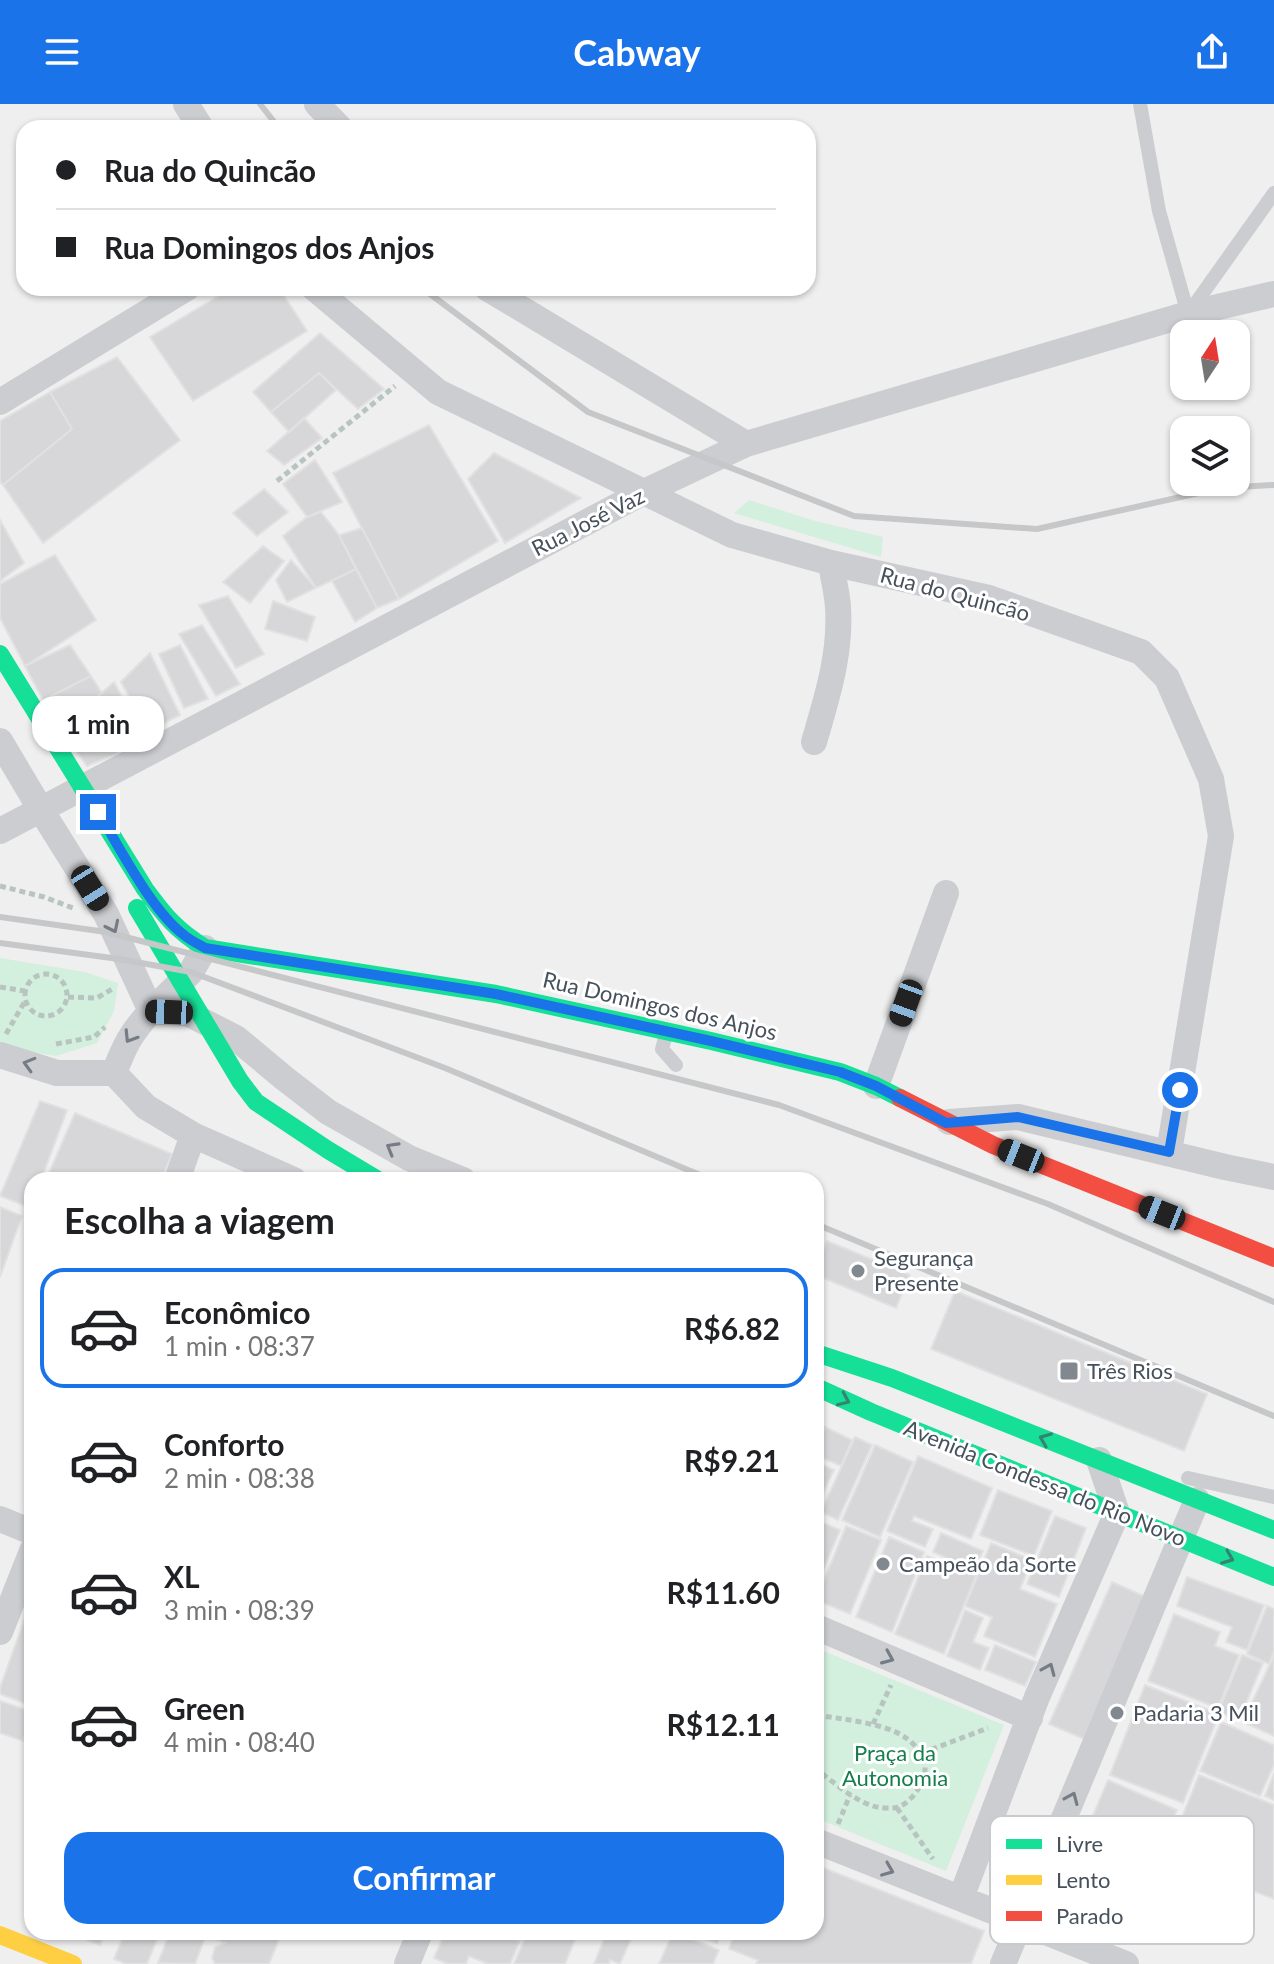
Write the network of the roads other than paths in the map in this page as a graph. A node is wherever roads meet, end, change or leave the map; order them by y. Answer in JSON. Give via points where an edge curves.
{"nodes":[{"id":1,"x":317,"y":104,"type":"edge"},
{"id":2,"x":1140,"y":104,"type":"edge"},
{"id":3,"x":332,"y":120,"type":"edge"},
{"id":4,"x":1274,"y":193,"type":"edge"},
{"id":5,"x":1274,"y":294,"type":"edge"},
{"id":6,"x":174,"y":296,"type":"edge"},
{"id":7,"x":323,"y":296,"type":"edge"},
{"id":8,"x":500,"y":296,"type":"edge"},
{"id":9,"x":1188,"y":314,"type":"junction"},
{"id":10,"x":0,"y":402,"type":"edge"},
{"id":11,"x":746,"y":444,"type":"junction"},
{"id":12,"x":644,"y":492,"type":"junction"},
{"id":13,"x":831,"y":563,"type":"junction"},
{"id":14,"x":0,"y":654,"type":"edge"},
{"id":15,"x":0,"y":686,"type":"edge"},
{"id":16,"x":0,"y":741,"type":"edge"},
{"id":17,"x":814,"y":742,"type":"dead end"},
{"id":18,"x":83,"y":786,"type":"junction"},
{"id":19,"x":41,"y":810,"type":"junction"},
{"id":20,"x":0,"y":831,"type":"edge"},
{"id":21,"x":946,"y":893,"type":"dead end"},
{"id":22,"x":205,"y":948,"type":"junction"},
{"id":23,"x":151,"y":1011,"type":"junction"},
{"id":24,"x":667,"y":1031,"type":"junction"},
{"id":25,"x":6,"y":1041,"type":"edge"},
{"id":26,"x":676,"y":1065,"type":"dead end"},
{"id":27,"x":114,"y":1073,"type":"junction"},
{"id":28,"x":876,"y":1086,"type":"junction"},
{"id":29,"x":946,"y":1123,"type":"junction"},
{"id":30,"x":193,"y":1135,"type":"junction"},
{"id":31,"x":1169,"y":1152,"type":"junction"},
{"id":32,"x":180,"y":1172,"type":"edge"},
{"id":33,"x":276,"y":1172,"type":"edge"},
{"id":34,"x":365,"y":1172,"type":"edge"},
{"id":35,"x":443,"y":1172,"type":"edge"},
{"id":36,"x":1274,"y":1177,"type":"edge"},
{"id":37,"x":1274,"y":1258,"type":"edge"},
{"id":38,"x":824,"y":1345,"type":"edge"},
{"id":39,"x":824,"y":1356,"type":"edge"},
{"id":40,"x":892,"y":1378,"type":"junction"},
{"id":41,"x":824,"y":1391,"type":"edge"},
{"id":42,"x":1095,"y":1459,"type":"junction"},
{"id":43,"x":1274,"y":1497,"type":"edge"},
{"id":44,"x":1197,"y":1500,"type":"junction"},
{"id":45,"x":1117,"y":1513,"type":"junction"},
{"id":46,"x":0,"y":1519,"type":"edge"},
{"id":47,"x":24,"y":1529,"type":"edge"},
{"id":48,"x":1274,"y":1530,"type":"edge"},
{"id":49,"x":1181,"y":1539,"type":"junction"},
{"id":50,"x":24,"y":1571,"type":"edge"},
{"id":51,"x":1274,"y":1577,"type":"edge"},
{"id":52,"x":824,"y":1630,"type":"edge"},
{"id":53,"x":0,"y":1632,"type":"edge"},
{"id":54,"x":1030,"y":1718,"type":"junction"},
{"id":55,"x":992,"y":1816,"type":"edge"},
{"id":56,"x":1064,"y":1816,"type":"edge"},
{"id":57,"x":990,"y":1822,"type":"edge"},
{"id":58,"x":825,"y":1837,"type":"edge"},
{"id":59,"x":961,"y":1898,"type":"junction"},
{"id":60,"x":990,"y":1909,"type":"edge"},
{"id":61,"x":0,"y":1935,"type":"edge"},
{"id":62,"x":417,"y":1940,"type":"edge"},
{"id":63,"x":1011,"y":1944,"type":"edge"},
{"id":64,"x":1077,"y":1944,"type":"edge"},
{"id":65,"x":73,"y":1964,"type":"edge"},
{"id":66,"x":407,"y":1964,"type":"edge"},
{"id":67,"x":1003,"y":1964,"type":"edge"},
{"id":68,"x":1126,"y":1964,"type":"edge"}],
"edges":[{"from":1,"to":3,"type":"street"},
{"from":2,"to":9,"type":"lane","via":[[1159,211]]},
{"from":4,"to":9,"type":"lane"},
{"from":5,"to":9,"type":"street","name":"Rua José Vaz"},
{"from":6,"to":10,"type":"street"},
{"from":7,"to":12,"type":"street","name":"Rua do Quincão","via":[[438,392]]},
{"from":8,"to":11,"type":"street"},
{"from":9,"to":11,"type":"street","name":"Rua José Vaz"},
{"from":11,"to":12,"type":"street","name":"Rua José Vaz"},
{"from":12,"to":13,"type":"street","name":"Rua do Quincão","via":[[732,535]]},
{"from":12,"to":18,"type":"street","name":"Rua José Vaz"},
{"from":13,"to":17,"type":"street","via":[[838,636],[834,675]]},
{"from":13,"to":31,"type":"street","name":"Rua do Quincão","via":[[989,598],[1141,652],[1167,678],[1211,779],[1221,836]]},
{"from":14,"to":18,"type":"main road"},
{"from":15,"to":34,"type":"main road","via":[[240,1081],[256,1102]]},
{"from":16,"to":19,"type":"street"},
{"from":18,"to":19,"type":"street","name":"Rua José Vaz"},
{"from":18,"to":22,"type":"main road","name":"Rua Domingos dos Anjos","via":[[167,919]]},
{"from":19,"to":20,"type":"street","name":"Rua José Vaz"},
{"from":19,"to":23,"type":"street","one_way":true,"via":[[106,914]]},
{"from":21,"to":28,"type":"street"},
{"from":22,"to":23,"type":"street","via":[[191,972]]},
{"from":22,"to":24,"type":"main road","name":"Rua Domingos dos Anjos","via":[[496,994]]},
{"from":23,"to":27,"type":"street","one_way":true,"via":[[125,1045]]},
{"from":35,"to":23,"type":"street","one_way":true,"via":[[328,1112],[236,1038],[187,1013]]},
{"from":24,"to":26,"type":"lane","via":[[662,1049]]},
{"from":24,"to":28,"type":"main road","name":"Rua Domingos dos Anjos","via":[[840,1072]]},
{"from":27,"to":25,"type":"street","one_way":true,"via":[[57,1073]]},
{"from":27,"to":30,"type":"street","via":[[146,1107]]},
{"from":28,"to":29,"type":"main road","name":"Rua Domingos dos Anjos"},
{"from":29,"to":31,"type":"street","via":[[1018,1117]]},
{"from":29,"to":37,"type":"main road","name":"Rua Domingos dos Anjos"},
{"from":30,"to":32,"type":"street"},
{"from":30,"to":33,"type":"street"},
{"from":31,"to":36,"type":"street"},
{"from":38,"to":40,"type":"street","name":"Avenida Condessa do Rio Novo"},
{"from":39,"to":40,"type":"main road","name":"Avenida Condessa do Rio Novo"},
{"from":42,"to":40,"type":"main road","name":"Avenida Condessa do Rio Novo","one_way":true},
{"from":41,"to":45,"type":"main road","name":"Avenida Condessa do Rio Novo","one_way":true},
{"from":42,"to":43,"type":"lane"},
{"from":42,"to":44,"type":"main road","name":"Avenida Condessa do Rio Novo"},
{"from":42,"to":45,"type":"street"},
{"from":44,"to":48,"type":"main road","name":"Avenida Condessa do Rio Novo"},
{"from":44,"to":49,"type":"street"},
{"from":45,"to":49,"type":"main road","name":"Avenida Condessa do Rio Novo"},
{"from":54,"to":45,"type":"street","one_way":true},
{"from":46,"to":47,"type":"street"},
{"from":49,"to":51,"type":"main road","name":"Avenida Condessa do Rio Novo","one_way":true},
{"from":56,"to":49,"type":"street","one_way":true},
{"from":50,"to":53,"type":"street"},
{"from":52,"to":54,"type":"street","one_way":true},
{"from":54,"to":55,"type":"street"},
{"from":57,"to":59,"type":"street"},
{"from":58,"to":59,"type":"street","one_way":true},
{"from":59,"to":60,"type":"street"},
{"from":61,"to":65,"type":"main road"},
{"from":62,"to":66,"type":"street"},
{"from":63,"to":67,"type":"street"},
{"from":64,"to":68,"type":"street"}]}
